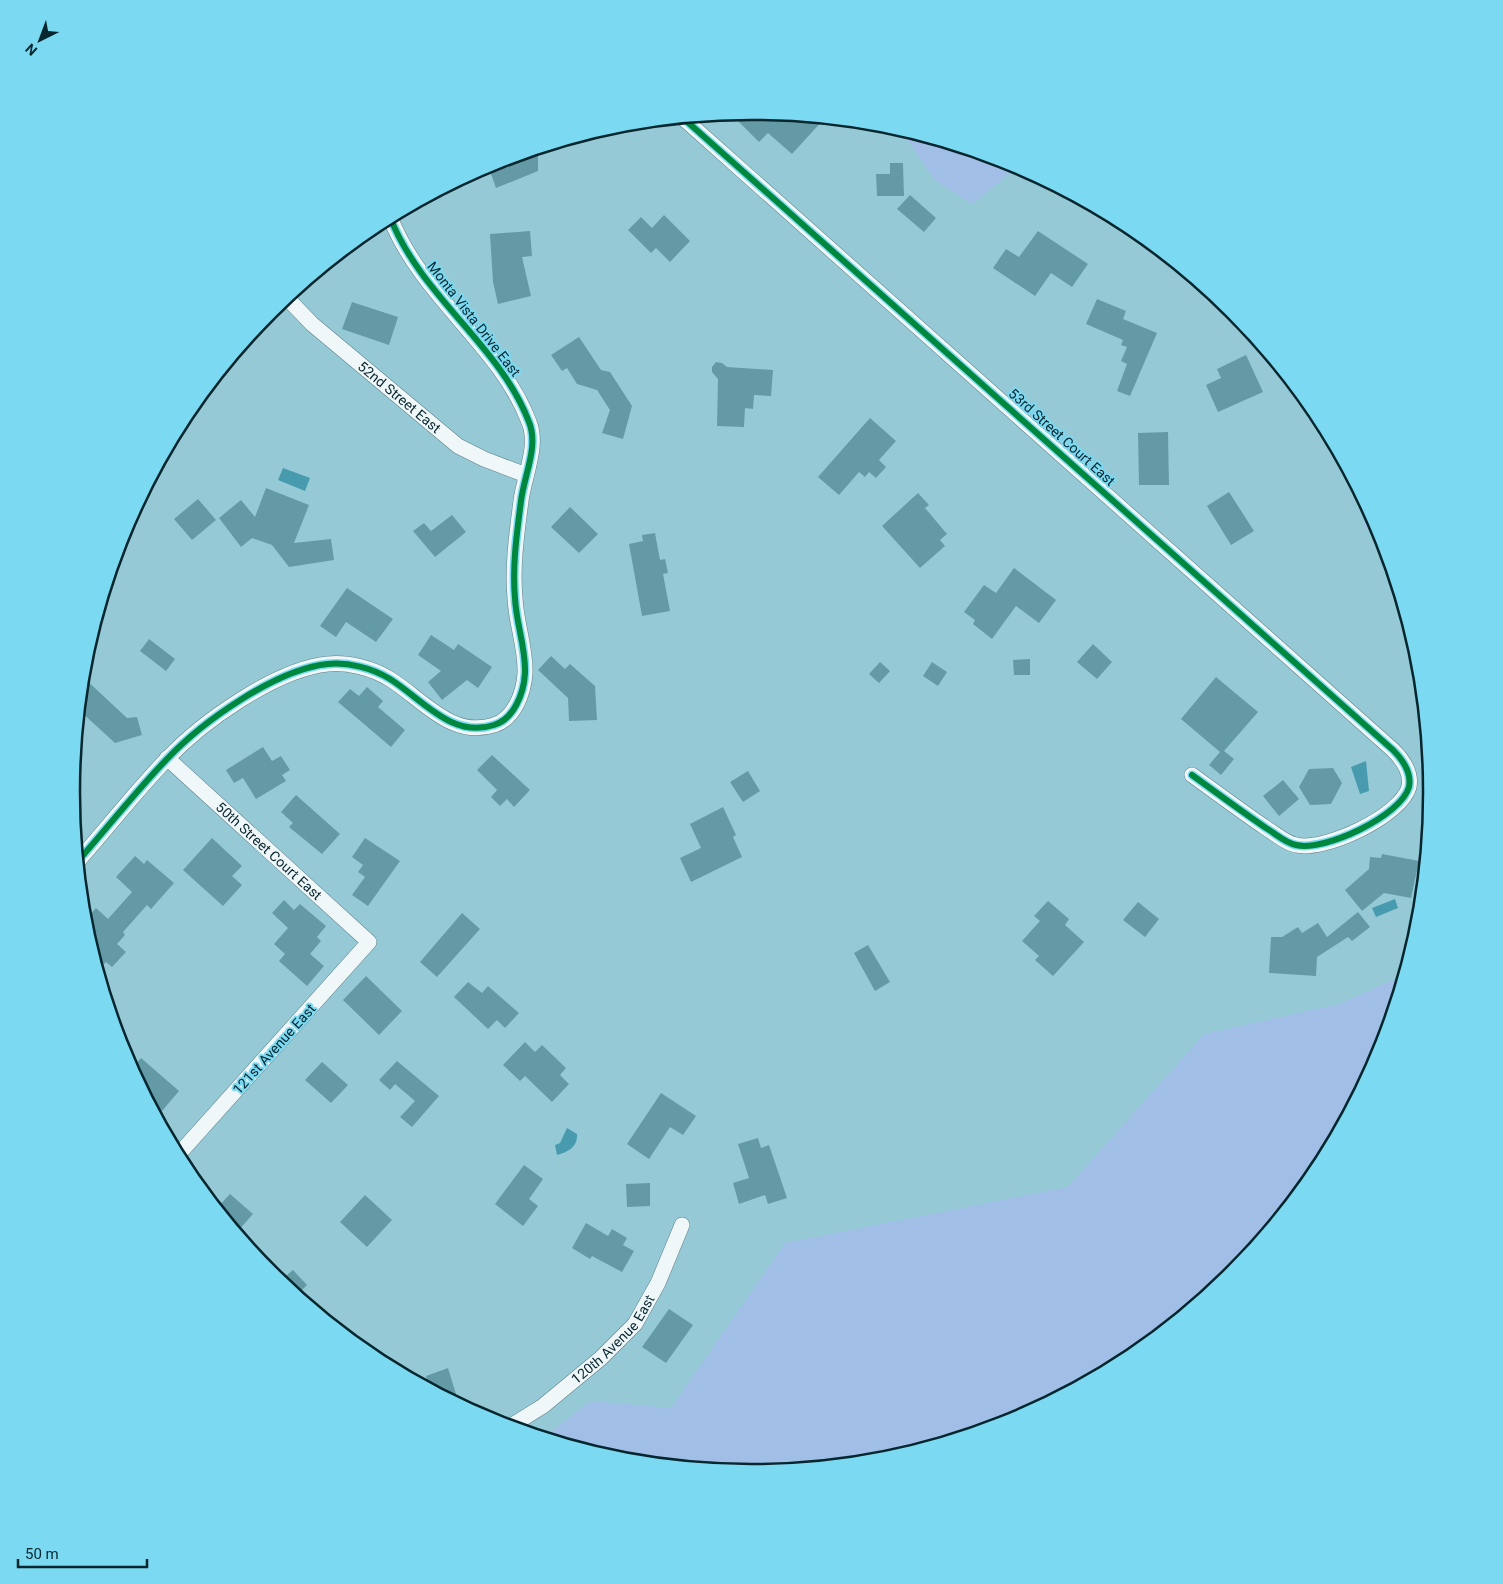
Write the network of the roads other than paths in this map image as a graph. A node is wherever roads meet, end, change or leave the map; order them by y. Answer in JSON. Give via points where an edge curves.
{"nodes":[{"id":1,"x":694,"y":123,"type":"edge"},
{"id":2,"x":393,"y":224,"type":"edge"},
{"id":3,"x":291,"y":303,"type":"edge"},
{"id":4,"x":526,"y":475,"type":"junction"},
{"id":5,"x":167,"y":758,"type":"junction"},
{"id":6,"x":1192,"y":775,"type":"dead end"},
{"id":7,"x":83,"y":854,"type":"edge"},
{"id":8,"x":369,"y":942,"type":"joint"},
{"id":9,"x":183,"y":1149,"type":"edge"},
{"id":10,"x":682,"y":1225,"type":"dead end"},
{"id":11,"x":519,"y":1421,"type":"edge"}],
"edges":[{"from":1,"to":6,"type":"street","name":"53rd Street Court East","via":[[1393,750],[1407,768],[1409,784],[1406,794],[1388,815],[1327,843],[1297,846],[1285,841]]},
{"from":2,"to":4,"type":"street","name":"Monta Vista Drive East","via":[[417,268],[517,395],[532,430]]},
{"from":3,"to":4,"type":"street","name":"52nd Street East","via":[[458,446],[484,460]]},
{"from":4,"to":5,"type":"street","name":"Monta Vista Drive East","via":[[514,597],[525,672],[518,701],[504,720],[495,725],[474,728],[450,723],[380,674],[367,669],[327,664],[302,670],[265,686],[213,719]]},
{"from":5,"to":7,"type":"street","name":"Monta Vista Drive East"},
{"from":5,"to":8,"type":"street","name":"50th Street Court East"},
{"from":8,"to":9,"type":"street","name":"121st Avenue East"},
{"from":10,"to":11,"type":"street","name":"120th Avenue East","via":[[658,1283],[636,1324],[602,1358],[543,1406]]}]}
